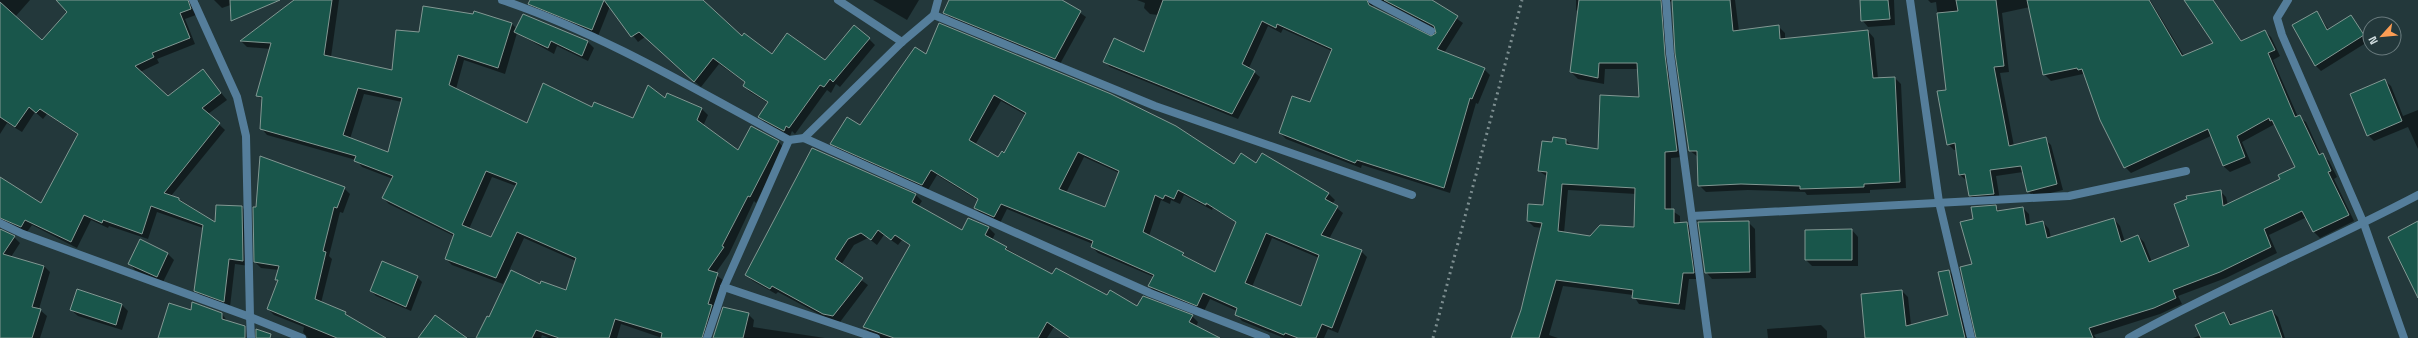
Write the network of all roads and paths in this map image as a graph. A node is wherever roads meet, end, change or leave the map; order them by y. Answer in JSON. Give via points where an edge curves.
{"nodes":[{"id":1,"x":192,"y":0,"type":"edge"},
{"id":2,"x":502,"y":0,"type":"edge"},
{"id":3,"x":838,"y":0,"type":"edge"},
{"id":4,"x":938,"y":0,"type":"edge"},
{"id":5,"x":1372,"y":0,"type":"edge"},
{"id":6,"x":1666,"y":0,"type":"edge"},
{"id":7,"x":1910,"y":0,"type":"edge"},
{"id":8,"x":2288,"y":0,"type":"edge"},
{"id":9,"x":934,"y":15,"type":"junction"},
{"id":10,"x":1431,"y":31,"type":"dead end"},
{"id":11,"x":902,"y":42,"type":"junction"},
{"id":12,"x":804,"y":138,"type":"junction"},
{"id":13,"x":789,"y":140,"type":"junction"},
{"id":14,"x":2186,"y":170,"type":"dead end"},
{"id":15,"x":1412,"y":195,"type":"dead end"},
{"id":16,"x":2418,"y":195,"type":"edge"},
{"id":17,"x":1939,"y":202,"type":"junction"},
{"id":18,"x":1692,"y":216,"type":"junction"},
{"id":19,"x":0,"y":223,"type":"edge"},
{"id":20,"x":2364,"y":224,"type":"junction"},
{"id":21,"x":724,"y":286,"type":"junction"},
{"id":22,"x":250,"y":317,"type":"junction"},
{"id":23,"x":251,"y":338,"type":"edge"},
{"id":24,"x":302,"y":338,"type":"edge"},
{"id":25,"x":707,"y":338,"type":"edge"},
{"id":26,"x":876,"y":338,"type":"edge"},
{"id":27,"x":1266,"y":338,"type":"edge"},
{"id":28,"x":1708,"y":338,"type":"edge"},
{"id":29,"x":1971,"y":338,"type":"edge"},
{"id":30,"x":2129,"y":338,"type":"edge"},
{"id":31,"x":2404,"y":338,"type":"edge"}],
"edges":[{"from":1,"to":22,"type":"street","via":[[237,97],[246,136]]},
{"from":2,"to":13,"type":"street","via":[[536,12],[659,69]]},
{"from":3,"to":11,"type":"street"},
{"from":4,"to":9,"type":"street"},
{"from":5,"to":10,"type":"street"},
{"from":6,"to":18,"type":"street","via":[[1670,54]]},
{"from":7,"to":17,"type":"street"},
{"from":8,"to":20,"type":"street","via":[[2278,18],[2282,35]]},
{"from":9,"to":11,"type":"street"},
{"from":9,"to":15,"type":"street","via":[[1155,106]]},
{"from":11,"to":12,"type":"street"},
{"from":12,"to":13,"type":"street"},
{"from":12,"to":27,"type":"street","via":[[1150,293]]},
{"from":13,"to":21,"type":"street"},
{"from":14,"to":17,"type":"street","via":[[2069,196]]},
{"from":16,"to":20,"type":"street"},
{"from":17,"to":18,"type":"street"},
{"from":17,"to":29,"type":"street"},
{"from":18,"to":28,"type":"street"},
{"from":19,"to":22,"type":"street","via":[[23,234]]},
{"from":20,"to":30,"type":"street","via":[[2182,309]]},
{"from":20,"to":31,"type":"street"},
{"from":21,"to":25,"type":"street"},
{"from":21,"to":26,"type":"street"},
{"from":22,"to":23,"type":"street"},
{"from":22,"to":24,"type":"street"}]}
